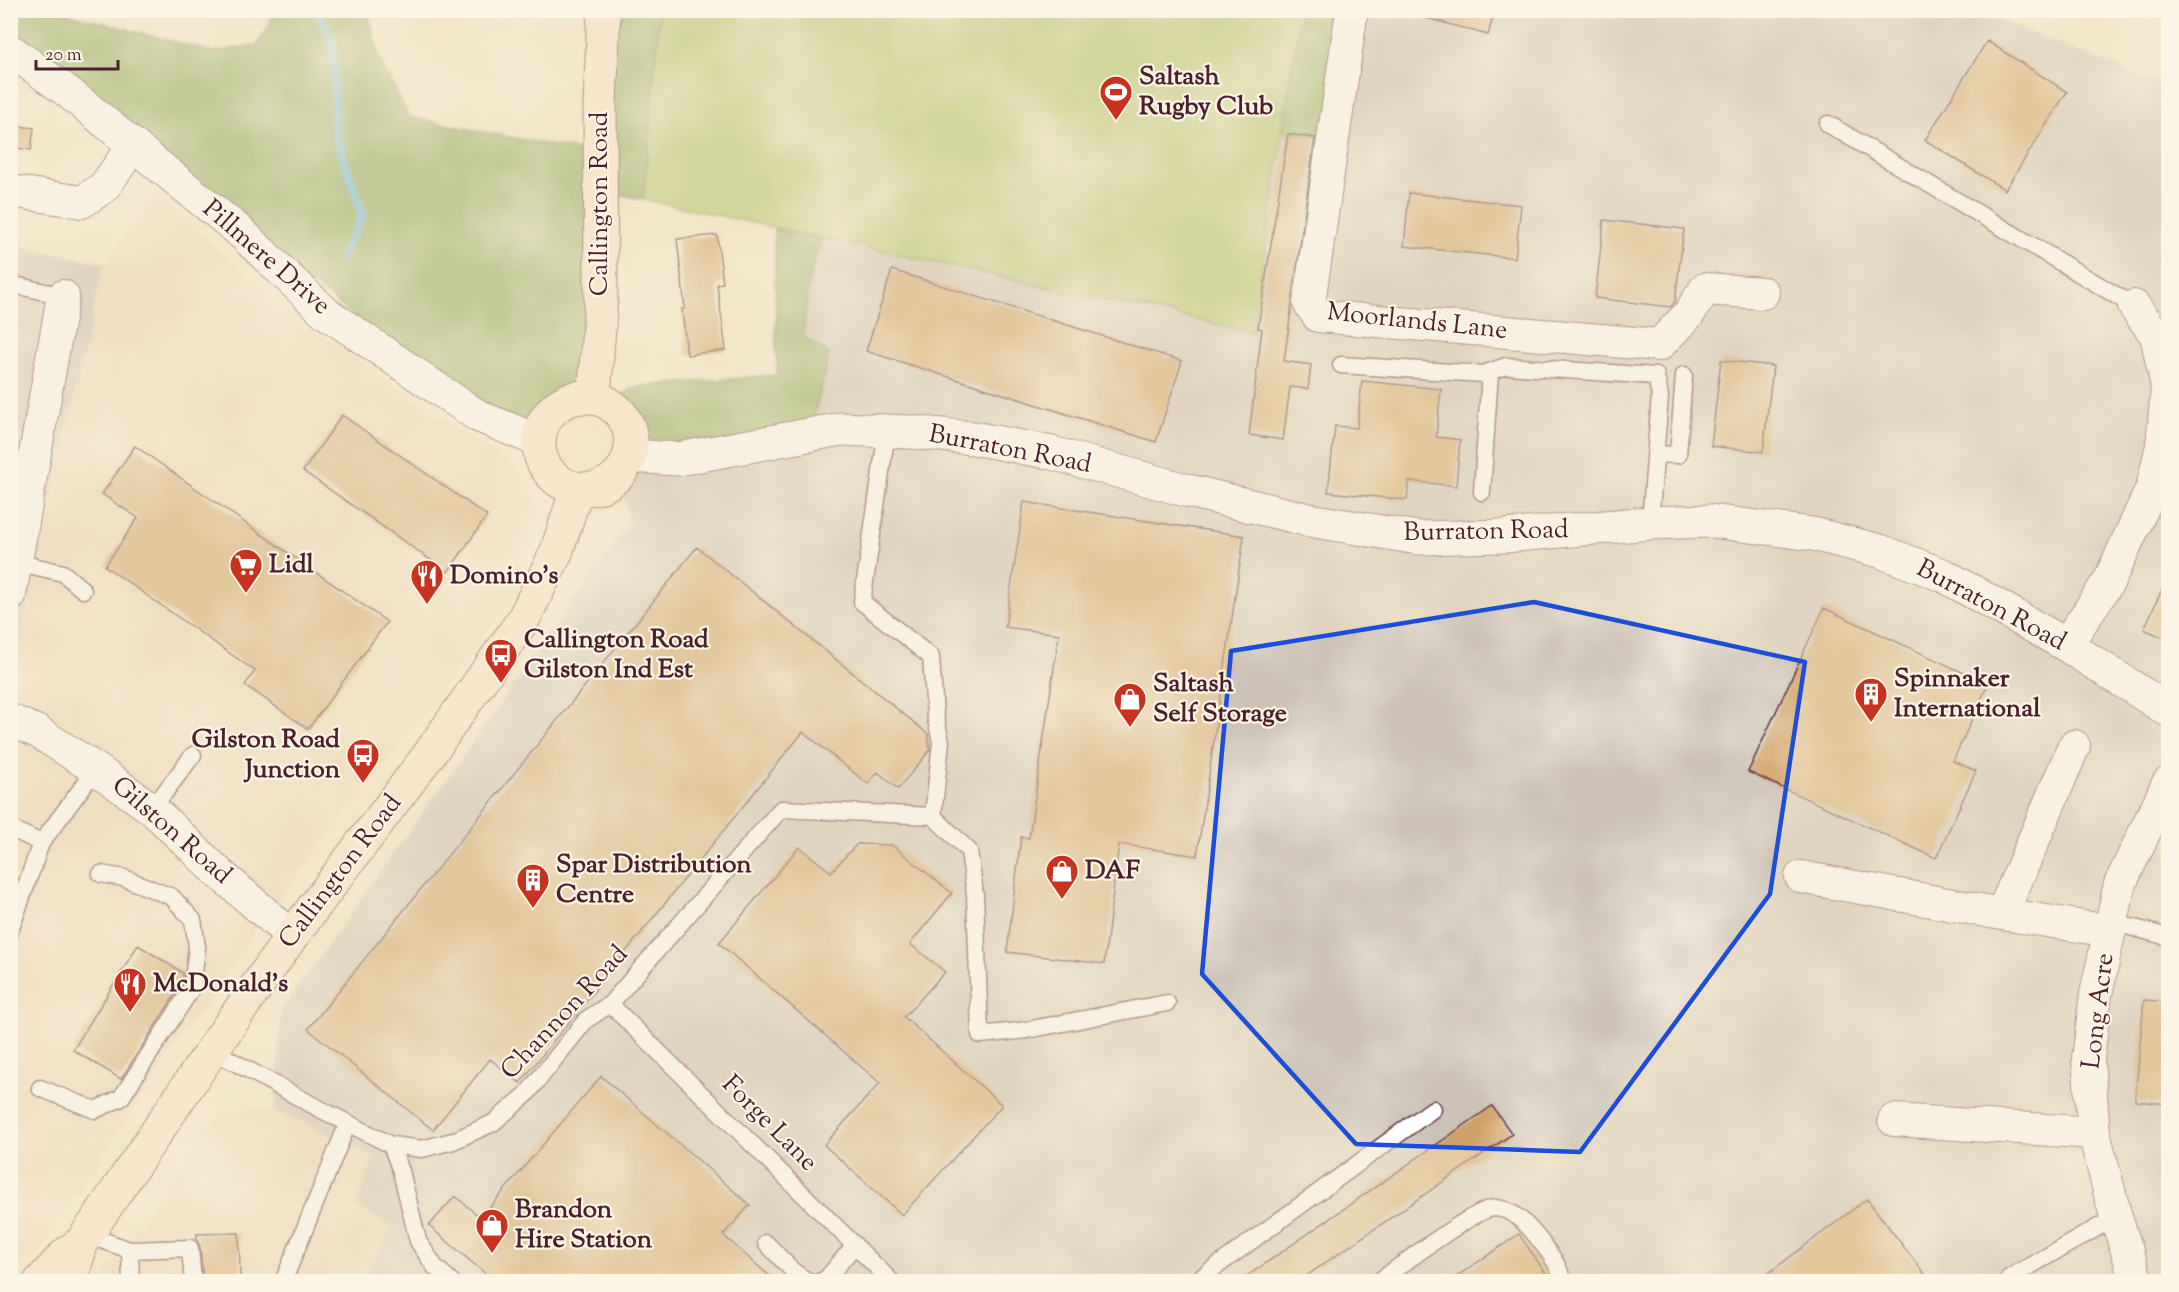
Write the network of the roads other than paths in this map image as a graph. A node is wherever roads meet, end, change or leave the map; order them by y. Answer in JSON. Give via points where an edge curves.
{"nodes":[{"id":1,"x":604,"y":10,"type":"edge"},
{"id":2,"x":1352,"y":10,"type":"edge"},
{"id":3,"x":10,"y":50,"type":"edge"},
{"id":4,"x":1828,"y":124,"type":"dead end"},
{"id":5,"x":133,"y":146,"type":"junction"},
{"id":6,"x":10,"y":190,"type":"edge"},
{"id":7,"x":10,"y":285,"type":"edge"},
{"id":8,"x":1763,"y":293,"type":"dead end"},
{"id":9,"x":63,"y":296,"type":"joint"},
{"id":10,"x":2134,"y":306,"type":"joint"},
{"id":11,"x":2162,"y":330,"type":"edge"},
{"id":12,"x":1341,"y":365,"type":"dead end"},
{"id":13,"x":1490,"y":372,"type":"junction"},
{"id":14,"x":1684,"y":375,"type":"dead end"},
{"id":15,"x":594,"y":398,"type":"junction"},
{"id":16,"x":886,"y":431,"type":"junction"},
{"id":17,"x":539,"y":441,"type":"junction"},
{"id":18,"x":1655,"y":454,"type":"junction"},
{"id":19,"x":629,"y":456,"type":"junction"},
{"id":20,"x":2162,"y":474,"type":"edge"},
{"id":21,"x":577,"y":489,"type":"junction"},
{"id":22,"x":1482,"y":492,"type":"dead end"},
{"id":23,"x":1650,"y":523,"type":"junction"},
{"id":24,"x":16,"y":562,"type":"junction"},
{"id":25,"x":83,"y":590,"type":"dead end"},
{"id":26,"x":10,"y":595,"type":"edge"},
{"id":27,"x":2066,"y":645,"type":"junction"},
{"id":28,"x":2169,"y":710,"type":"edge"},
{"id":29,"x":10,"y":720,"type":"edge"},
{"id":30,"x":2074,"y":746,"type":"dead end"},
{"id":31,"x":193,"y":755,"type":"dead end"},
{"id":32,"x":96,"y":769,"type":"junction"},
{"id":33,"x":2169,"y":783,"type":"edge"},
{"id":34,"x":152,"y":809,"type":"junction"},
{"id":35,"x":933,"y":816,"type":"junction"},
{"id":36,"x":10,"y":828,"type":"edge"},
{"id":37,"x":41,"y":843,"type":"junction"},
{"id":38,"x":101,"y":874,"type":"dead end"},
{"id":39,"x":1801,"y":877,"type":"dead end"},
{"id":40,"x":2002,"y":914,"type":"junction"},
{"id":41,"x":2111,"y":927,"type":"junction"},
{"id":42,"x":10,"y":931,"type":"edge"},
{"id":43,"x":292,"y":936,"type":"junction"},
{"id":44,"x":2169,"y":937,"type":"edge"},
{"id":45,"x":1167,"y":1003,"type":"dead end"},
{"id":46,"x":610,"y":1004,"type":"junction"},
{"id":47,"x":212,"y":1050,"type":"junction"},
{"id":48,"x":40,"y":1088,"type":"dead end"},
{"id":49,"x":1434,"y":1109,"type":"dead end"},
{"id":50,"x":1894,"y":1120,"type":"dead end"},
{"id":51,"x":348,"y":1123,"type":"junction"},
{"id":52,"x":2094,"y":1133,"type":"junction"},
{"id":53,"x":391,"y":1145,"type":"junction"},
{"id":54,"x":2116,"y":1217,"type":"junction"},
{"id":55,"x":84,"y":1239,"type":"junction"},
{"id":56,"x":766,"y":1243,"type":"dead end"},
{"id":57,"x":855,"y":1245,"type":"junction"},
{"id":58,"x":130,"y":1250,"type":"junction"},
{"id":59,"x":2009,"y":1278,"type":"dead end"},
{"id":60,"x":40,"y":1281,"type":"edge"},
{"id":61,"x":70,"y":1281,"type":"edge"},
{"id":62,"x":131,"y":1281,"type":"edge"},
{"id":63,"x":193,"y":1281,"type":"edge"},
{"id":64,"x":283,"y":1281,"type":"edge"},
{"id":65,"x":452,"y":1281,"type":"edge"},
{"id":66,"x":809,"y":1281,"type":"edge"},
{"id":67,"x":819,"y":1281,"type":"edge"},
{"id":68,"x":892,"y":1281,"type":"edge"},
{"id":69,"x":1195,"y":1281,"type":"edge"},
{"id":70,"x":1378,"y":1281,"type":"edge"},
{"id":71,"x":1562,"y":1281,"type":"edge"},
{"id":72,"x":2137,"y":1281,"type":"edge"}],
"edges":[{"from":1,"to":15,"type":"main road","name":"Callington Road","via":[[600,105],[601,298]]},
{"from":2,"to":8,"type":"street","name":"Moorlands Lane","via":[[1310,303],[1318,316],[1659,345],[1688,315],[1705,289]]},
{"from":3,"to":5,"type":"street","name":"Pillmere Drive"},
{"from":4,"to":10,"type":"lane"},
{"from":5,"to":6,"type":"street","via":[[104,187],[82,202]]},
{"from":5,"to":17,"type":"street","name":"Pillmere Drive","via":[[238,230],[326,313],[478,416]]},
{"from":7,"to":9,"type":"lane"},
{"from":9,"to":24,"type":"street"},
{"from":10,"to":11,"type":"street"},
{"from":11,"to":20,"type":"street","via":[[2167,387]]},
{"from":12,"to":13,"type":"lane"},
{"from":13,"to":18,"type":"lane","via":[[1506,366],[1656,376],[1660,396]]},
{"from":13,"to":22,"type":"lane"},
{"from":14,"to":18,"type":"lane","via":[[1677,455]]},
{"from":15,"to":17,"type":"main road","via":[[574,398],[555,408],[544,423]]},
{"from":15,"to":19,"type":"main road","via":[[623,417],[632,440]]},
{"from":16,"to":19,"type":"street","name":"Burraton Road","via":[[841,429],[673,459]]},
{"from":16,"to":23,"type":"street","name":"Burraton Road","via":[[972,438],[1052,453],[1309,520],[1418,538],[1505,536]]},
{"from":16,"to":35,"type":"lane","via":[[862,602],[931,657],[941,742]]},
{"from":17,"to":21,"type":"main road","via":[[543,462],[551,474]]},
{"from":18,"to":23,"type":"lane"},
{"from":19,"to":21,"type":"main road","via":[[620,473],[607,484]]},
{"from":20,"to":27,"type":"street","via":[[2109,581]]},
{"from":21,"to":43,"type":"main road","name":"Callington Road","via":[[556,553],[523,620],[428,756]]},
{"from":23,"to":27,"type":"street","name":"Burraton Road","via":[[1710,521],[1813,534],[1880,551],[1945,576]]},
{"from":24,"to":25,"type":"lane","via":[[63,573]]},
{"from":24,"to":26,"type":"street"},
{"from":27,"to":28,"type":"street","name":"Burraton Road"},
{"from":29,"to":32,"type":"street","name":"Gilston Road","via":[[39,732]]},
{"from":30,"to":40,"type":"street"},
{"from":31,"to":34,"type":"lane"},
{"from":32,"to":34,"type":"street","name":"Gilston Road"},
{"from":32,"to":37,"type":"lane"},
{"from":33,"to":41,"type":"street","name":"Long Acre","via":[[2120,884]]},
{"from":34,"to":43,"type":"street","name":"Gilston Road"},
{"from":35,"to":45,"type":"lane","via":[[969,851],[975,894],[980,1035]]},
{"from":35,"to":46,"type":"lane","name":"Channon Road","via":[[782,809]]},
{"from":36,"to":37,"type":"lane"},
{"from":37,"to":42,"type":"lane"},
{"from":38,"to":48,"type":"lane","via":[[124,878],[172,897],[193,920],[197,947],[192,988],[121,1098],[95,1110]]},
{"from":39,"to":40,"type":"street"},
{"from":40,"to":41,"type":"street"},
{"from":41,"to":44,"type":"lane"},
{"from":41,"to":52,"type":"street","name":"Long Acre","via":[[2096,994],[2088,1059]]},
{"from":43,"to":47,"type":"main road","name":"Callington Road"},
{"from":46,"to":53,"type":"lane","name":"Channon Road","via":[[586,1020],[526,1095],[493,1123],[453,1141],[422,1149]]},
{"from":46,"to":57,"type":"lane","name":"Forge Lane"},
{"from":47,"to":51,"type":"lane","name":"Channon Road"},
{"from":47,"to":55,"type":"main road","name":"Callington Road"},
{"from":49,"to":69,"type":"lane"},
{"from":50,"to":52,"type":"street"},
{"from":51,"to":53,"type":"lane","name":"Channon Road"},
{"from":51,"to":64,"type":"lane"},
{"from":52,"to":54,"type":"street","name":"Long Acre"},
{"from":53,"to":65,"type":"lane","via":[[418,1242],[435,1267]]},
{"from":54,"to":59,"type":"lane"},
{"from":54,"to":72,"type":"street","name":"Long Acre"},
{"from":55,"to":58,"type":"lane"},
{"from":55,"to":60,"type":"main road","name":"Callington Road"},
{"from":55,"to":61,"type":"main road","name":"Callington Road"},
{"from":56,"to":66,"type":"lane","via":[[804,1281]]},
{"from":57,"to":67,"type":"lane","via":[[826,1279]]},
{"from":57,"to":68,"type":"lane","name":"Forge Lane"},
{"from":58,"to":62,"type":"lane"},
{"from":58,"to":63,"type":"lane","via":[[190,1248]]},
{"from":70,"to":71,"type":"lane","via":[[1474,1215],[1494,1208],[1519,1217],[1531,1229],[1556,1262]]}]}
